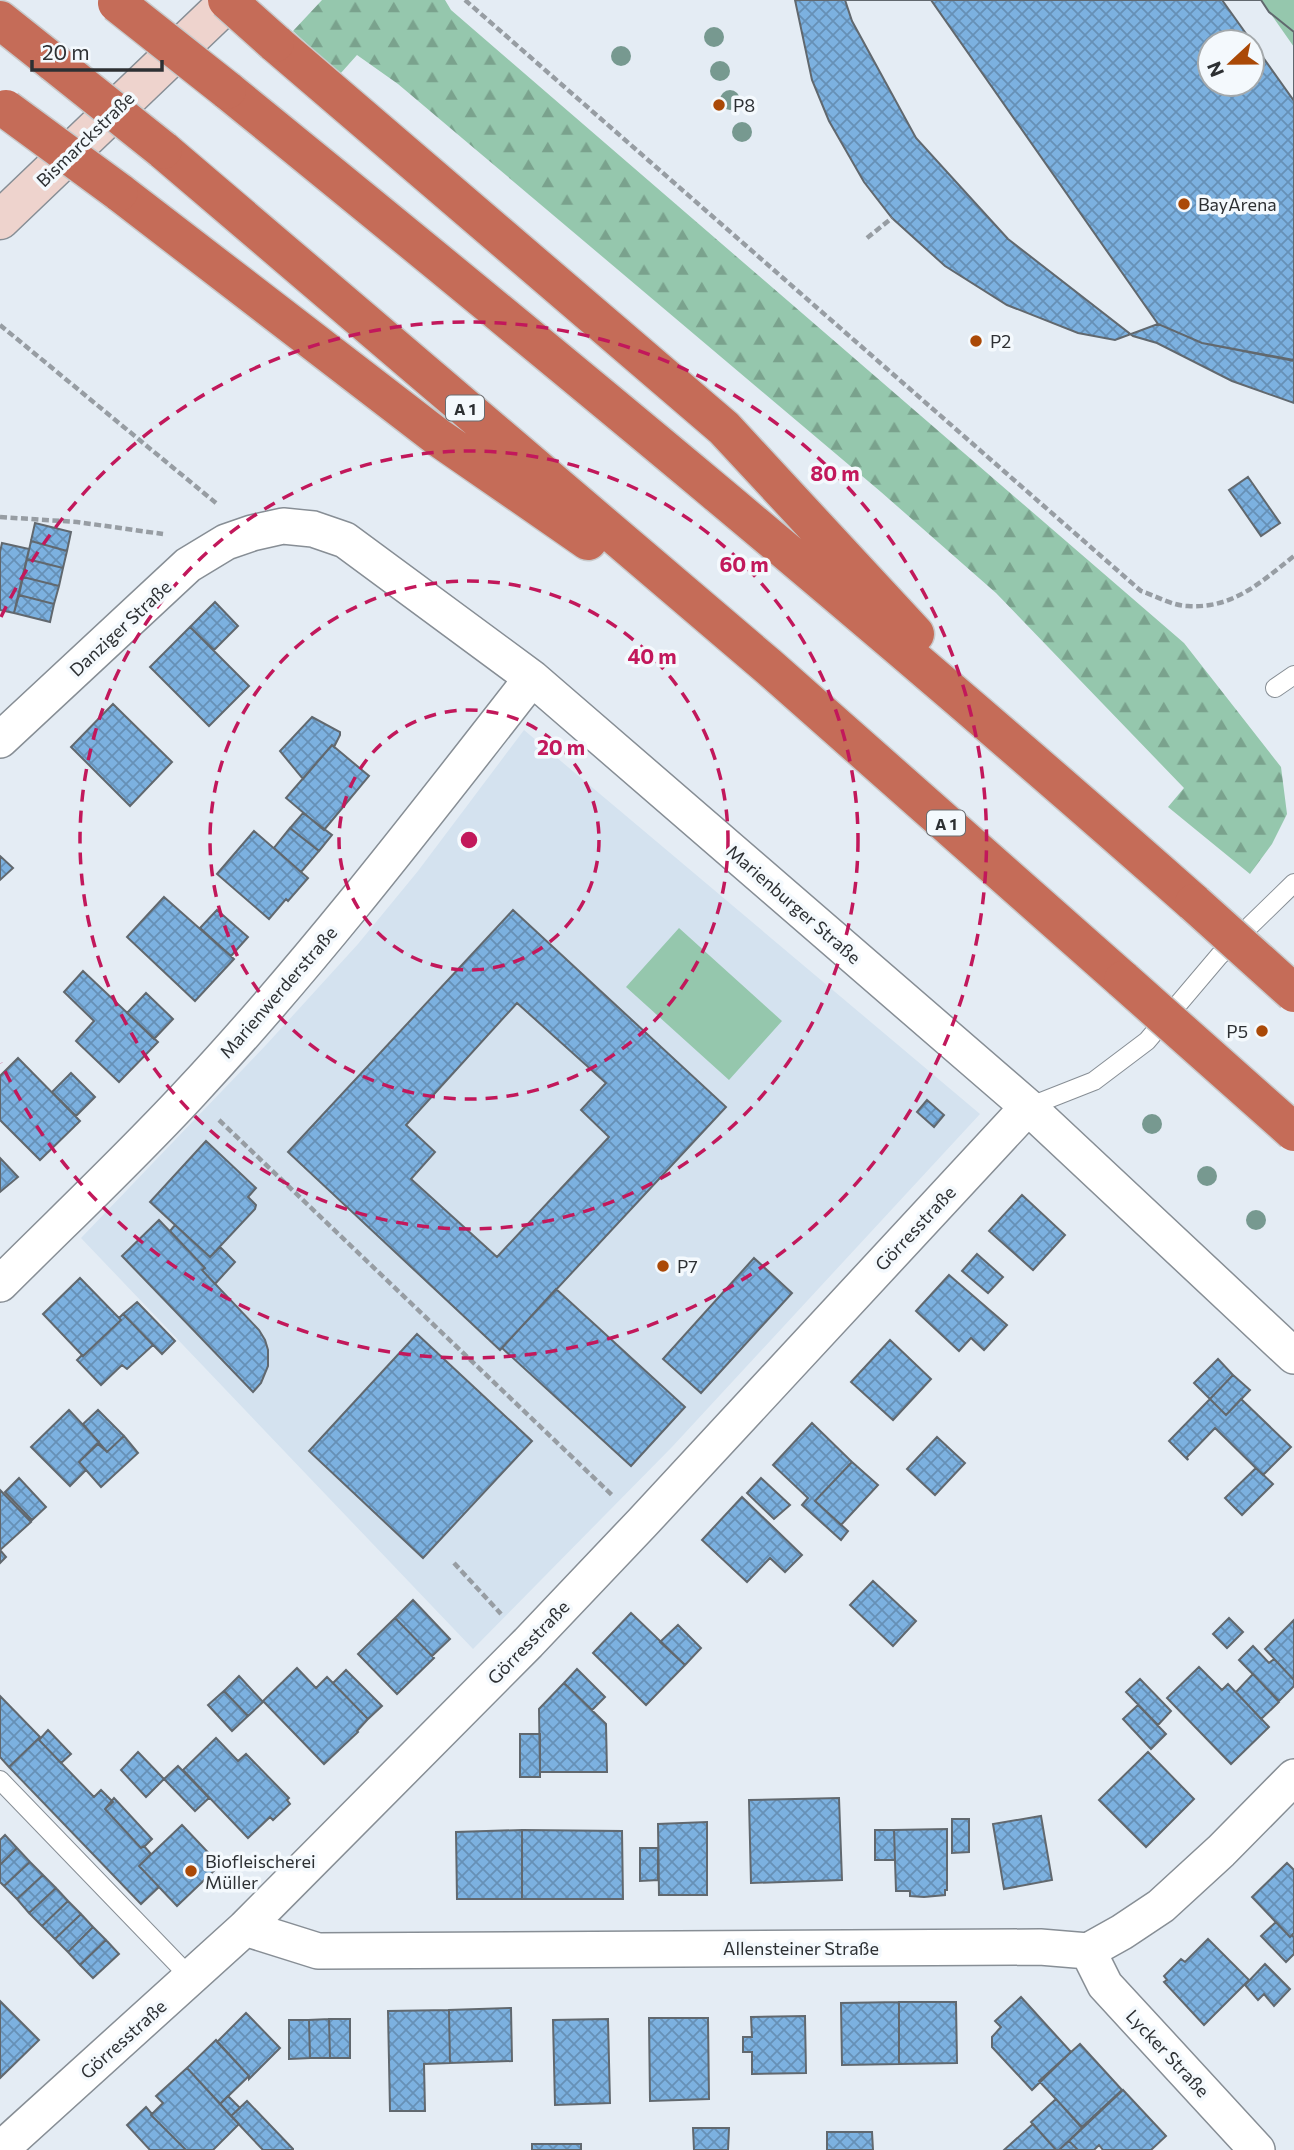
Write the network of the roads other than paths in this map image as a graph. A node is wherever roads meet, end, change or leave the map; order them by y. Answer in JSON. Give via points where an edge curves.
{"nodes":[{"id":1,"x":229,"y":0,"type":"edge"},
{"id":2,"x":115,"y":2,"type":"edge"},
{"id":3,"x":0,"y":20,"type":"edge"},
{"id":4,"x":3,"y":106,"type":"edge"},
{"id":5,"x":0,"y":220,"type":"edge"},
{"id":6,"x":239,"y":538,"type":"joint"},
{"id":7,"x":768,"y":666,"type":"junction"},
{"id":8,"x":1294,"y":675,"type":"edge"},
{"id":9,"x":532,"y":678,"type":"junction"},
{"id":10,"x":1276,"y":688,"type":"dead end"},
{"id":11,"x":0,"y":740,"type":"edge"},
{"id":12,"x":1023,"y":751,"type":"junction"},
{"id":13,"x":1294,"y":883,"type":"edge"},
{"id":14,"x":1294,"y":993,"type":"edge"},
{"id":15,"x":1028,"y":1107,"type":"junction"},
{"id":16,"x":1294,"y":1132,"type":"edge"},
{"id":17,"x":0,"y":1284,"type":"edge"},
{"id":18,"x":1294,"y":1356,"type":"edge"},
{"id":19,"x":1294,"y":1777,"type":"edge"},
{"id":20,"x":0,"y":1780,"type":"edge"},
{"id":21,"x":245,"y":1928,"type":"junction"},
{"id":22,"x":1088,"y":1951,"type":"junction"},
{"id":23,"x":191,"y":1978,"type":"junction"},
{"id":24,"x":1,"y":2150,"type":"edge"},
{"id":25,"x":1257,"y":2150,"type":"edge"}],
"edges":[{"from":1,"to":5,"type":"main road","name":"Bismarckstraße"},
{"from":1,"to":12,"type":"highway","bridge":true,"via":[[724,428]]},
{"from":2,"to":12,"type":"highway","bridge":true,"via":[[464,283]]},
{"from":3,"to":7,"type":"highway","number":"A 1","bridge":true,"via":[[163,150]]},
{"from":4,"to":7,"type":"highway","bridge":true,"via":[[439,438]]},
{"from":6,"to":9,"type":"street","name":"Marienburger Straße","via":[[283,526],[313,529],[345,540]]},
{"from":6,"to":11,"type":"street","name":"Danziger Straße","via":[[188,565]]},
{"from":7,"to":16,"type":"highway","number":"A 1","bridge":true},
{"from":8,"to":10,"type":"lane"},
{"from":9,"to":15,"type":"street","name":"Marienburger Straße"},
{"from":9,"to":17,"type":"street","name":"Marienwerderstraße","via":[[293,977],[190,1093]]},
{"from":12,"to":14,"type":"highway","bridge":true},
{"from":13,"to":15,"type":"lane","via":[[1219,956],[1147,1041],[1094,1081]]},
{"from":15,"to":18,"type":"street","name":"Marienburger Straße"},
{"from":15,"to":21,"type":"street","name":"Görresstraße","via":[[528,1643]]},
{"from":19,"to":22,"type":"street","via":[[1161,1906]]},
{"from":20,"to":23,"type":"lane"},
{"from":21,"to":22,"type":"street","name":"Allensteiner Straße","via":[[318,1951],[1040,1947]]},
{"from":21,"to":23,"type":"street","name":"Görresstraße"},
{"from":22,"to":25,"type":"street","name":"Lycker Straße","via":[[1105,1985]]},
{"from":23,"to":24,"type":"street","name":"Görresstraße"}]}
